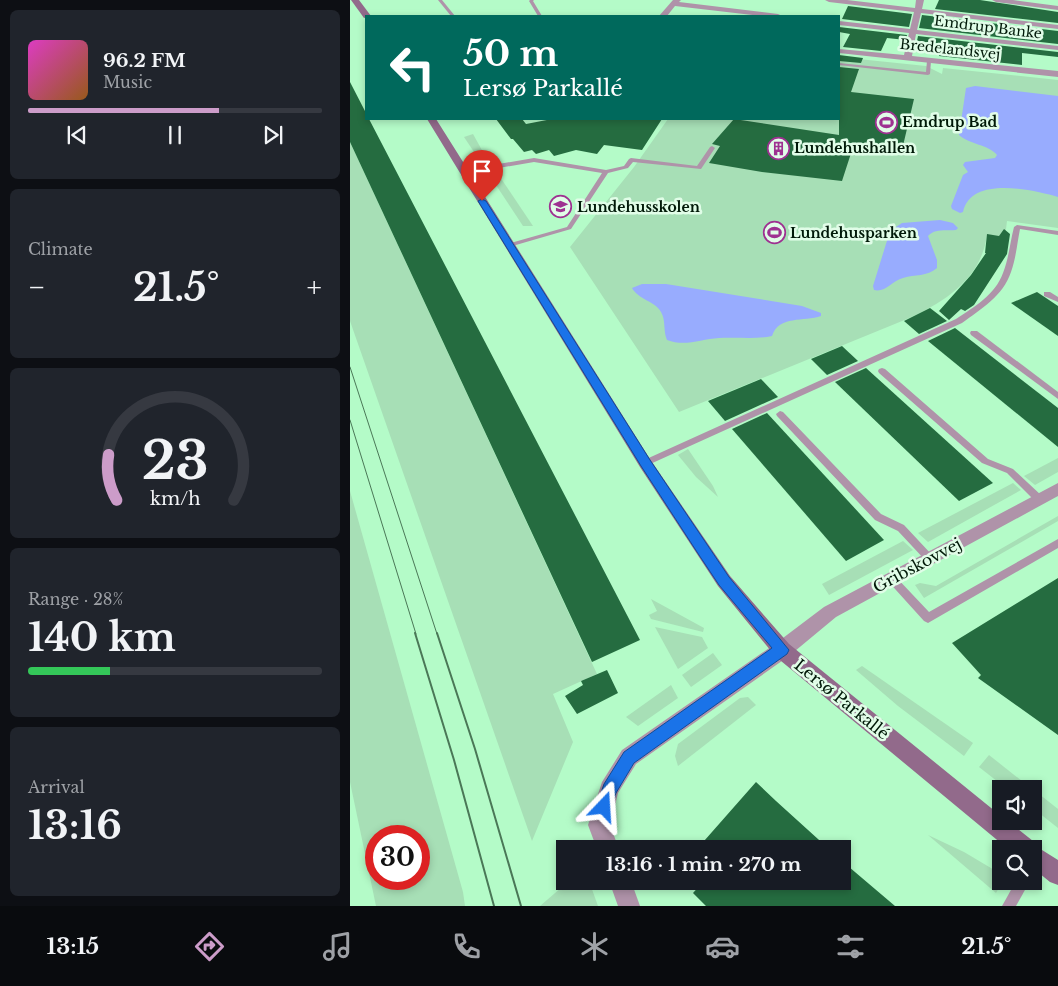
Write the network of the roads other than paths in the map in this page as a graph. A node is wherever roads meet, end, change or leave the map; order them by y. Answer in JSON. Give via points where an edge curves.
{"nodes":[{"id":1,"x":356,"y":0,"type":"edge"},
{"id":2,"x":440,"y":0,"type":"edge"},
{"id":3,"x":532,"y":0,"type":"edge"},
{"id":4,"x":829,"y":0,"type":"edge"},
{"id":5,"x":920,"y":0,"type":"edge"},
{"id":6,"x":996,"y":0,"type":"edge"},
{"id":7,"x":675,"y":2,"type":"edge"},
{"id":8,"x":1058,"y":8,"type":"edge"},
{"id":9,"x":918,"y":10,"type":"junction"},
{"id":10,"x":366,"y":15,"type":"edge"},
{"id":11,"x":452,"y":15,"type":"edge"},
{"id":12,"x":539,"y":15,"type":"edge"},
{"id":13,"x":664,"y":15,"type":"edge"},
{"id":14,"x":771,"y":15,"type":"edge"},
{"id":15,"x":840,"y":23,"type":"edge"},
{"id":16,"x":1058,"y":27,"type":"edge"},
{"id":17,"x":915,"y":32,"type":"junction"},
{"id":18,"x":1058,"y":48,"type":"edge"},
{"id":19,"x":840,"y":51,"type":"edge"},
{"id":20,"x":907,"y":59,"type":"junction"},
{"id":21,"x":929,"y":61,"type":"junction"},
{"id":22,"x":840,"y":64,"type":"edge"},
{"id":23,"x":1058,"y":74,"type":"edge"},
{"id":24,"x":432,"y":120,"type":"edge"},
{"id":25,"x":712,"y":148,"type":"dead end"},
{"id":26,"x":464,"y":172,"type":"junction"},
{"id":27,"x":606,"y":172,"type":"junction"},
{"id":28,"x":1058,"y":233,"type":"edge"},
{"id":29,"x":509,"y":245,"type":"junction"},
{"id":30,"x":1047,"y":294,"type":"dead end"},
{"id":31,"x":1058,"y":300,"type":"edge"},
{"id":32,"x":974,"y":333,"type":"dead end"},
{"id":33,"x":882,"y":371,"type":"dead end"},
{"id":34,"x":1058,"y":396,"type":"edge"},
{"id":35,"x":780,"y":414,"type":"dead end"},
{"id":36,"x":646,"y":463,"type":"junction"},
{"id":37,"x":1058,"y":489,"type":"edge"},
{"id":38,"x":1039,"y":499,"type":"junction"},
{"id":39,"x":1058,"y":542,"type":"edge"},
{"id":40,"x":929,"y":558,"type":"junction"},
{"id":41,"x":891,"y":579,"type":"junction"},
{"id":42,"x":782,"y":650,"type":"junction"},
{"id":43,"x":605,"y":840,"type":"edge"},
{"id":44,"x":1012,"y":840,"type":"edge"},
{"id":45,"x":1042,"y":863,"type":"edge"},
{"id":46,"x":1058,"y":874,"type":"edge"},
{"id":47,"x":623,"y":890,"type":"edge"},
{"id":48,"x":1019,"y":890,"type":"edge"},
{"id":49,"x":629,"y":906,"type":"edge"},
{"id":50,"x":1009,"y":906,"type":"edge"}],
"edges":[{"from":1,"to":10,"type":"street"},
{"from":2,"to":11,"type":"lane"},
{"from":3,"to":12,"type":"lane"},
{"from":4,"to":9,"type":"street","name":"Emdrup Banke"},
{"from":5,"to":9,"type":"street","name":"Emdrup Banke"},
{"from":6,"to":8,"type":"street","name":"Emdrup Banke"},
{"from":7,"to":13,"type":"street"},
{"from":7,"to":14,"type":"street"},
{"from":9,"to":16,"type":"street","name":"Emdrup Banke"},
{"from":9,"to":17,"type":"street","name":"Emdrup Banke"},
{"from":15,"to":17,"type":"street","name":"Emdrup Banke"},
{"from":17,"to":18,"type":"street","name":"Emdrup Banke"},
{"from":17,"to":20,"type":"street","name":"Emdrup Banke"},
{"from":19,"to":20,"type":"street","name":"Bredelandsvej"},
{"from":20,"to":21,"type":"street","name":"Bredelandsvej"},
{"from":21,"to":22,"type":"lane","via":[[928,74]]},
{"from":21,"to":23,"type":"street","name":"Bredelandsvej"},
{"from":24,"to":26,"type":"street","name":"Lersø Parkallé"},
{"from":25,"to":27,"type":"lane","via":[[699,168],[631,160],[626,167]]},
{"from":26,"to":27,"type":"lane","via":[[534,160]]},
{"from":26,"to":29,"type":"street","name":"Lersø Parkallé"},
{"from":27,"to":29,"type":"lane","via":[[569,228]]},
{"from":28,"to":36,"type":"lane","via":[[1017,227],[1006,277],[997,290],[959,321]]},
{"from":29,"to":36,"type":"street","name":"Lersø Parkallé"},
{"from":30,"to":31,"type":"lane"},
{"from":32,"to":34,"type":"lane"},
{"from":33,"to":38,"type":"lane","via":[[984,461],[1010,472]]},
{"from":35,"to":40,"type":"lane","via":[[878,517],[901,528]]},
{"from":36,"to":42,"type":"street","name":"Lersø Parkallé","via":[[724,581]]},
{"from":37,"to":38,"type":"street","name":"Gribskovvej"},
{"from":38,"to":40,"type":"street","name":"Gribskovvej"},
{"from":39,"to":41,"type":"lane","via":[[928,618]]},
{"from":40,"to":41,"type":"street","name":"Gribskovvej"},
{"from":41,"to":42,"type":"street","name":"Gribskovvej","via":[[830,612]]},
{"from":42,"to":43,"type":"street","name":"Gribskovvej","via":[[629,757],[609,789],[599,825]]},
{"from":42,"to":44,"type":"street","name":"Lersø Parkallé"},
{"from":45,"to":46,"type":"street","name":"Lersø Parkallé"},
{"from":47,"to":49,"type":"street"},
{"from":48,"to":50,"type":"lane"}]}
